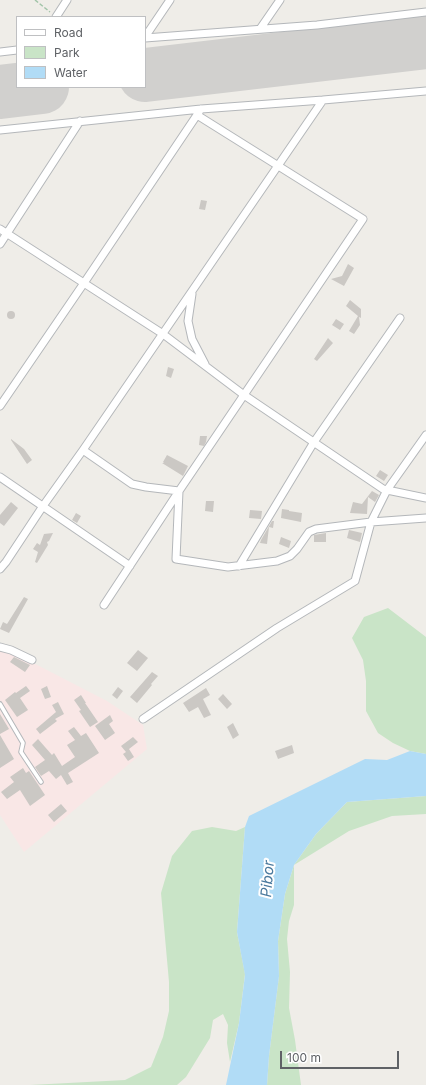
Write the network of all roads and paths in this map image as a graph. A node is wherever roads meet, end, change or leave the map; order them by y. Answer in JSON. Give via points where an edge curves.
{"nodes":[{"id":1,"x":35,"y":0,"type":"edge"},
{"id":2,"x":67,"y":0,"type":"edge"},
{"id":3,"x":170,"y":0,"type":"edge"},
{"id":4,"x":280,"y":0,"type":"edge"},
{"id":5,"x":426,"y":12,"type":"edge"},
{"id":6,"x":55,"y":16,"type":"edge"},
{"id":7,"x":57,"y":16,"type":"edge"},
{"id":8,"x":260,"y":29,"type":"junction"},
{"id":9,"x":146,"y":36,"type":"edge"},
{"id":10,"x":146,"y":38,"type":"edge"},
{"id":11,"x":16,"y":50,"type":"edge"},
{"id":12,"x":0,"y":52,"type":"edge"},
{"id":13,"x":426,"y":91,"type":"edge"},
{"id":14,"x":323,"y":100,"type":"junction"},
{"id":15,"x":199,"y":112,"type":"junction"},
{"id":16,"x":80,"y":121,"type":"junction"},
{"id":17,"x":0,"y":130,"type":"edge"},
{"id":18,"x":278,"y":166,"type":"junction"},
{"id":19,"x":0,"y":229,"type":"edge"},
{"id":20,"x":7,"y":233,"type":"junction"},
{"id":21,"x":0,"y":244,"type":"edge"},
{"id":22,"x":84,"y":284,"type":"junction"},
{"id":23,"x":192,"y":292,"type":"junction"},
{"id":24,"x":400,"y":318,"type":"dead end"},
{"id":25,"x":163,"y":334,"type":"junction"},
{"id":26,"x":206,"y":366,"type":"junction"},
{"id":27,"x":244,"y":395,"type":"junction"},
{"id":28,"x":0,"y":406,"type":"edge"},
{"id":29,"x":426,"y":435,"type":"edge"},
{"id":30,"x":314,"y":442,"type":"junction"},
{"id":31,"x":83,"y":450,"type":"junction"},
{"id":32,"x":0,"y":477,"type":"edge"},
{"id":33,"x":387,"y":490,"type":"junction"},
{"id":34,"x":179,"y":491,"type":"junction"},
{"id":35,"x":426,"y":498,"type":"edge"},
{"id":36,"x":43,"y":506,"type":"junction"},
{"id":37,"x":426,"y":518,"type":"edge"},
{"id":38,"x":371,"y":522,"type":"junction"},
{"id":39,"x":130,"y":566,"type":"junction"},
{"id":40,"x":239,"y":566,"type":"junction"},
{"id":41,"x":0,"y":569,"type":"edge"},
{"id":42,"x":104,"y":605,"type":"dead end"},
{"id":43,"x":0,"y":647,"type":"edge"},
{"id":44,"x":32,"y":660,"type":"dead end"},
{"id":45,"x":0,"y":704,"type":"edge"},
{"id":46,"x":143,"y":719,"type":"dead end"},
{"id":47,"x":41,"y":782,"type":"dead end"}],
"edges":[{"from":1,"to":6,"type":"path"},
{"from":2,"to":7,"type":"street"},
{"from":3,"to":9,"type":"street"},
{"from":4,"to":8,"type":"street"},
{"from":5,"to":8,"type":"street"},
{"from":8,"to":10,"type":"street"},
{"from":11,"to":12,"type":"street"},
{"from":13,"to":14,"type":"street"},
{"from":14,"to":15,"type":"street"},
{"from":14,"to":18,"type":"street"},
{"from":15,"to":16,"type":"street"},
{"from":15,"to":18,"type":"street"},
{"from":15,"to":22,"type":"street"},
{"from":16,"to":17,"type":"street"},
{"from":16,"to":20,"type":"street"},
{"from":18,"to":23,"type":"street"},
{"from":18,"to":27,"type":"street","via":[[363,220]]},
{"from":19,"to":20,"type":"street"},
{"from":20,"to":21,"type":"street"},
{"from":20,"to":22,"type":"street"},
{"from":22,"to":25,"type":"street"},
{"from":22,"to":28,"type":"street"},
{"from":23,"to":25,"type":"street"},
{"from":23,"to":26,"type":"street","via":[[188,320],[192,339]]},
{"from":24,"to":30,"type":"street"},
{"from":25,"to":26,"type":"street"},
{"from":25,"to":31,"type":"street"},
{"from":26,"to":27,"type":"street"},
{"from":27,"to":30,"type":"street"},
{"from":27,"to":34,"type":"street"},
{"from":29,"to":33,"type":"street"},
{"from":30,"to":33,"type":"street"},
{"from":30,"to":40,"type":"street"},
{"from":31,"to":34,"type":"street","via":[[132,484]]},
{"from":31,"to":36,"type":"street"},
{"from":32,"to":36,"type":"street"},
{"from":33,"to":35,"type":"street"},
{"from":33,"to":38,"type":"street"},
{"from":34,"to":39,"type":"street"},
{"from":34,"to":40,"type":"street","via":[[176,559],[228,567]]},
{"from":36,"to":39,"type":"street"},
{"from":36,"to":41,"type":"street"},
{"from":37,"to":38,"type":"street"},
{"from":38,"to":40,"type":"street","via":[[316,529],[309,532],[290,556],[277,561]]},
{"from":38,"to":46,"type":"street","via":[[355,581],[277,628]]},
{"from":39,"to":42,"type":"street"},
{"from":43,"to":44,"type":"street"},
{"from":45,"to":47,"type":"lane","via":[[23,743],[21,752]]}]}
